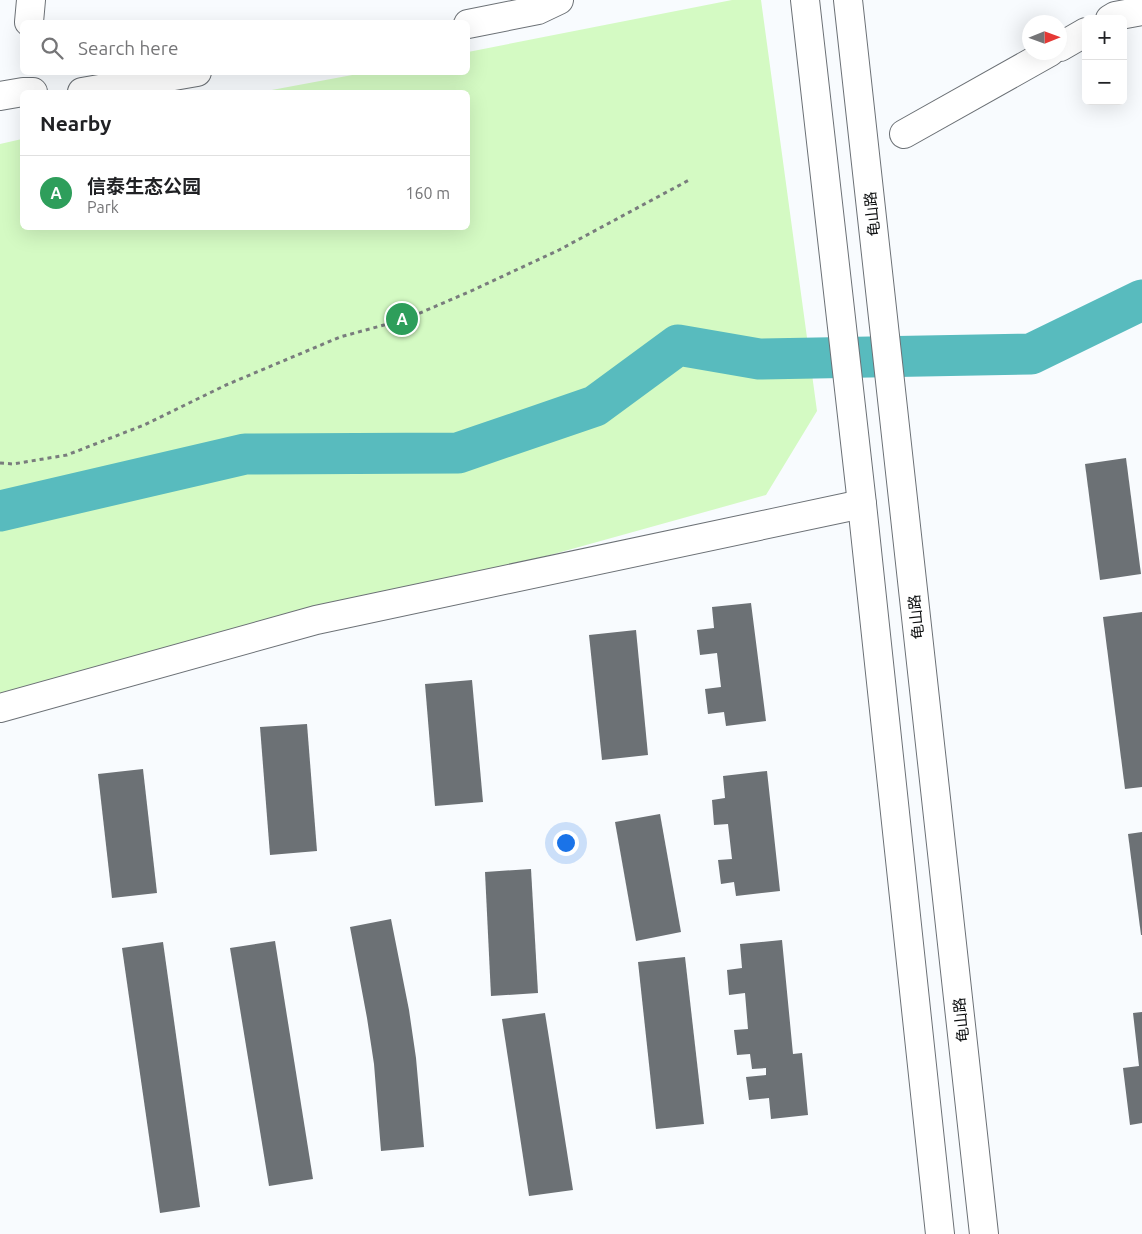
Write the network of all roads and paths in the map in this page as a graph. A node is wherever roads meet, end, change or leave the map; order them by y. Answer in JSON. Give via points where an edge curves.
{"nodes":[{"id":1,"x":31,"y":0,"type":"edge"},
{"id":2,"x":559,"y":0,"type":"edge"},
{"id":3,"x":805,"y":0,"type":"edge"},
{"id":4,"x":848,"y":0,"type":"edge"},
{"id":5,"x":1142,"y":11,"type":"edge"},
{"id":6,"x":1120,"y":15,"type":"edge"},
{"id":7,"x":29,"y":20,"type":"edge"},
{"id":8,"x":470,"y":24,"type":"edge"},
{"id":9,"x":1082,"y":34,"type":"edge"},
{"id":10,"x":1067,"y":43,"type":"edge"},
{"id":11,"x":1036,"y":60,"type":"edge"},
{"id":12,"x":180,"y":75,"type":"edge"},
{"id":13,"x":94,"y":90,"type":"edge"},
{"id":14,"x":904,"y":134,"type":"dead end"},
{"id":15,"x":691,"y":179,"type":"dead end"},
{"id":16,"x":0,"y":463,"type":"edge"},
{"id":17,"x":862,"y":504,"type":"junction"},
{"id":18,"x":0,"y":708,"type":"edge"},
{"id":19,"x":940,"y":1234,"type":"edge"},
{"id":20,"x":984,"y":1234,"type":"edge"}],
"edges":[{"from":1,"to":7,"type":"main road"},
{"from":2,"to":8,"type":"main road","via":[[538,10]]},
{"from":3,"to":17,"type":"main road"},
{"from":4,"to":20,"type":"main road","name":"龟山路"},
{"from":5,"to":6,"type":"main road"},
{"from":9,"to":10,"type":"main road"},
{"from":11,"to":14,"type":"main road"},
{"from":12,"to":13,"type":"main road"},
{"from":15,"to":16,"type":"path","via":[[558,250],[406,319],[340,338],[226,385],[144,425],[67,455],[13,464]]},
{"from":17,"to":18,"type":"main road","via":[[316,620]]},
{"from":17,"to":19,"type":"main road"}]}
